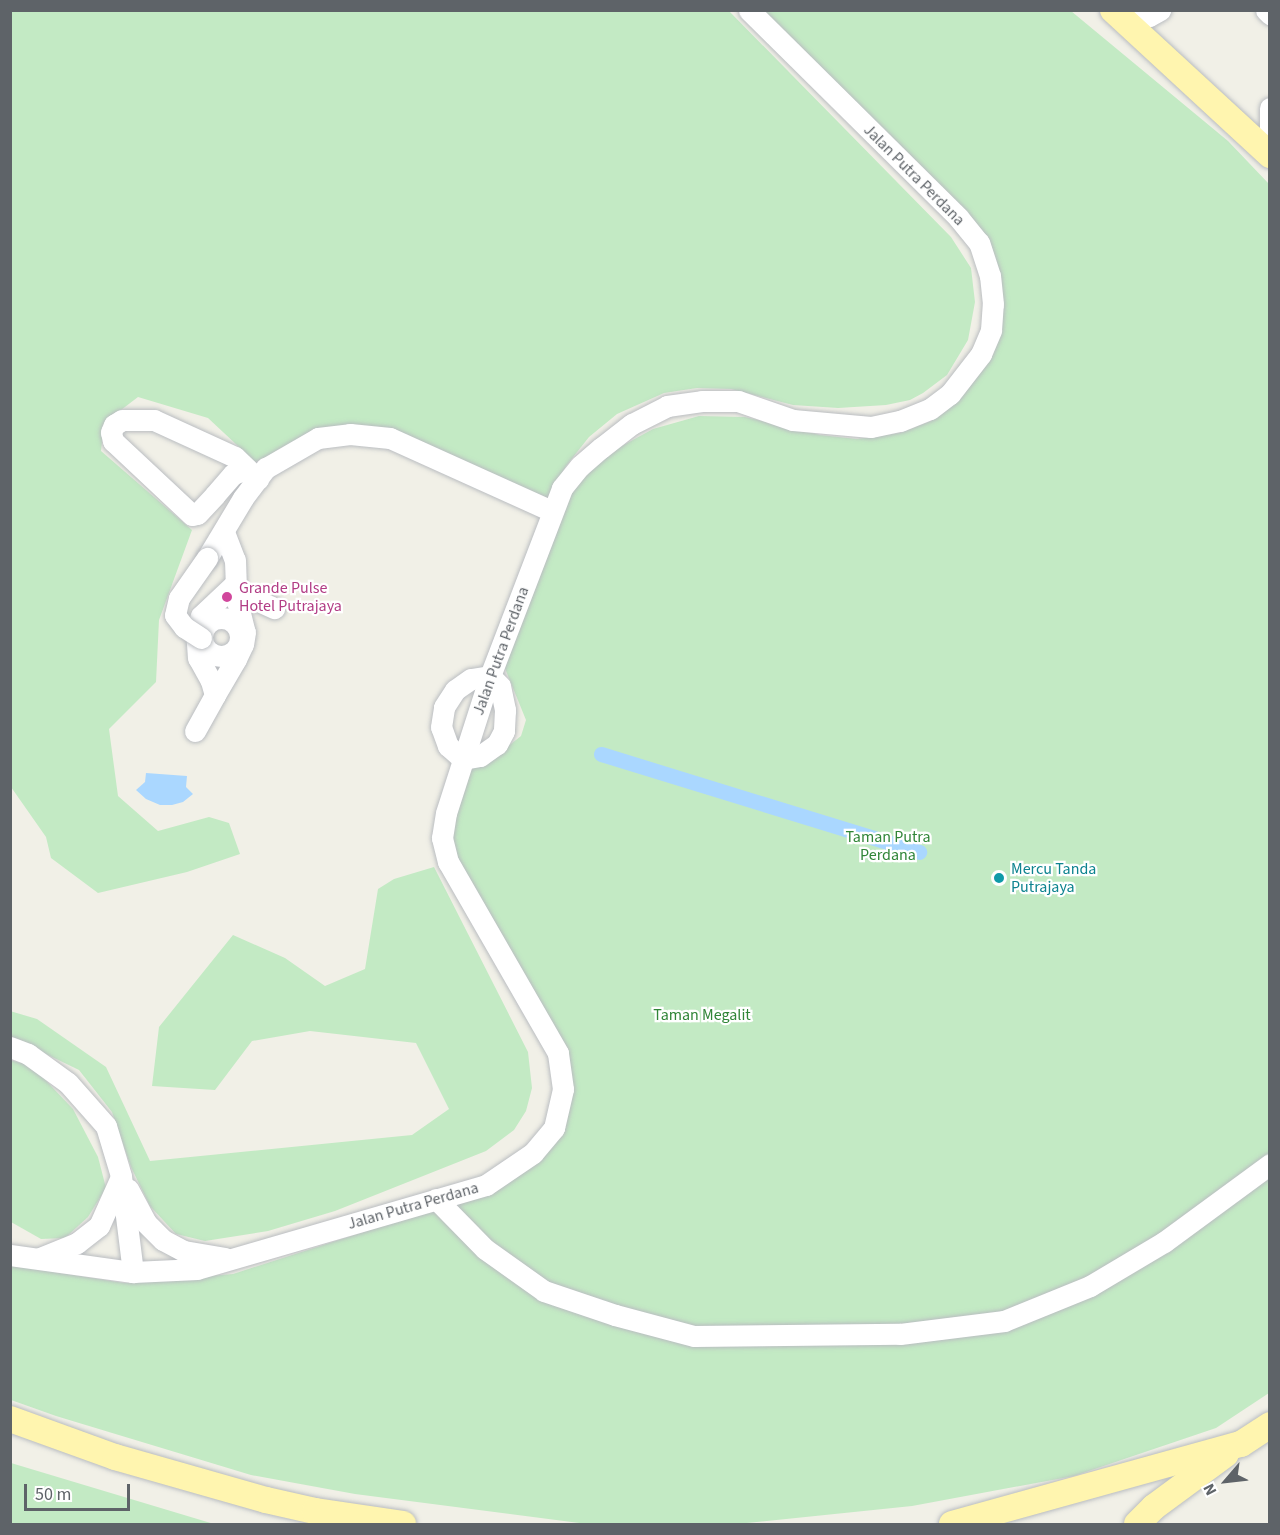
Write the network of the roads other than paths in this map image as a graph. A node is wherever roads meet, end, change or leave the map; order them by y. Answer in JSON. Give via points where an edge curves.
{"nodes":[{"id":1,"x":749,"y":10,"type":"edge"},
{"id":2,"x":1160,"y":10,"type":"edge"},
{"id":3,"x":1266,"y":10,"type":"edge"},
{"id":4,"x":1116,"y":12,"type":"edge"},
{"id":5,"x":1269,"y":14,"type":"edge"},
{"id":6,"x":1269,"y":108,"type":"edge"},
{"id":7,"x":1269,"y":133,"type":"edge"},
{"id":8,"x":1269,"y":155,"type":"edge"},
{"id":9,"x":252,"y":474,"type":"junction"},
{"id":10,"x":552,"y":511,"type":"junction"},
{"id":11,"x":224,"y":532,"type":"junction"},
{"id":12,"x":233,"y":592,"type":"junction"},
{"id":13,"x":274,"y":608,"type":"dead end"},
{"id":14,"x":201,"y":638,"type":"dead end"},
{"id":15,"x":490,"y":676,"type":"junction"},
{"id":16,"x":215,"y":695,"type":"junction"},
{"id":17,"x":195,"y":731,"type":"dead end"},
{"id":18,"x":463,"y":759,"type":"junction"},
{"id":19,"x":10,"y":1047,"type":"edge"},
{"id":20,"x":1269,"y":1164,"type":"edge"},
{"id":21,"x":121,"y":1176,"type":"junction"},
{"id":22,"x":436,"y":1199,"type":"junction"},
{"id":23,"x":10,"y":1255,"type":"edge"},
{"id":24,"x":39,"y":1259,"type":"junction"},
{"id":25,"x":231,"y":1259,"type":"junction"},
{"id":26,"x":133,"y":1272,"type":"junction"},
{"id":27,"x":13,"y":1419,"type":"edge"},
{"id":28,"x":1269,"y":1425,"type":"edge"},
{"id":29,"x":1241,"y":1444,"type":"junction"},
{"id":30,"x":266,"y":1500,"type":"junction"},
{"id":31,"x":312,"y":1524,"type":"edge"},
{"id":32,"x":399,"y":1524,"type":"edge"},
{"id":33,"x":952,"y":1524,"type":"edge"},
{"id":34,"x":1137,"y":1524,"type":"edge"}],
"edges":[{"from":1,"to":10,"type":"street","name":"Jalan Putra Perdana","via":[[972,234],[990,276],[991,330],[981,354],[950,394],[930,409],[871,428],[793,420],[738,401],[702,400],[667,406],[632,424],[580,466],[562,488]]},
{"from":2,"to":4,"type":"street","via":[[1135,17]]},
{"from":3,"to":5,"type":"street"},
{"from":4,"to":8,"type":"main road"},
{"from":6,"to":7,"type":"street"},
{"from":9,"to":9,"type":"street","via":[[235,457],[154,420],[122,420],[111,432],[113,441],[192,515],[233,474]]},
{"from":9,"to":10,"type":"street","via":[[318,438],[350,434],[390,438]]},
{"from":9,"to":11,"type":"street"},
{"from":10,"to":15,"type":"street","name":"Jalan Putra Perdana"},
{"from":11,"to":12,"type":"street","via":[[236,560]]},
{"from":11,"to":14,"type":"street","bridge":true,"via":[[179,598],[175,615],[184,627]]},
{"from":12,"to":13,"type":"street"},
{"from":12,"to":16,"type":"street","via":[[243,620],[243,644]]},
{"from":12,"to":16,"type":"street","via":[[201,616],[196,631],[198,658]]},
{"from":15,"to":18,"type":"street","name":"Jalan Putra Perdana"},
{"from":15,"to":18,"type":"street","via":[[500,687],[504,731],[497,744],[480,756]]},
{"from":15,"to":18,"type":"street","via":[[471,680],[455,690],[444,707],[441,728],[448,747]]},
{"from":16,"to":17,"type":"street"},
{"from":18,"to":22,"type":"street","name":"Jalan Putra Perdana","via":[[442,838],[448,862],[558,1053],[563,1089],[554,1128],[533,1153],[486,1185]]},
{"from":19,"to":21,"type":"street","via":[[28,1054],[68,1083],[93,1108],[106,1126]]},
{"from":20,"to":22,"type":"street","via":[[1164,1242],[1090,1286],[1004,1321],[900,1334],[694,1336],[615,1315],[544,1291],[485,1249]]},
{"from":21,"to":24,"type":"street","via":[[99,1226],[77,1243]]},
{"from":21,"to":25,"type":"street","via":[[146,1223],[162,1240],[184,1251]]},
{"from":21,"to":26,"type":"street"},
{"from":22,"to":25,"type":"street","name":"Jalan Putra Perdana"},
{"from":23,"to":24,"type":"street","name":"Jalan Putra Perdana"},
{"from":24,"to":26,"type":"street","name":"Jalan Putra Perdana"},
{"from":25,"to":26,"type":"street","name":"Jalan Putra Perdana","via":[[197,1269]]},
{"from":27,"to":30,"type":"main road","via":[[115,1457]]},
{"from":28,"to":29,"type":"main road"},
{"from":29,"to":33,"type":"main road"},
{"from":29,"to":34,"type":"main road","via":[[1154,1507]]},
{"from":30,"to":31,"type":"street"},
{"from":30,"to":32,"type":"main road"}]}
